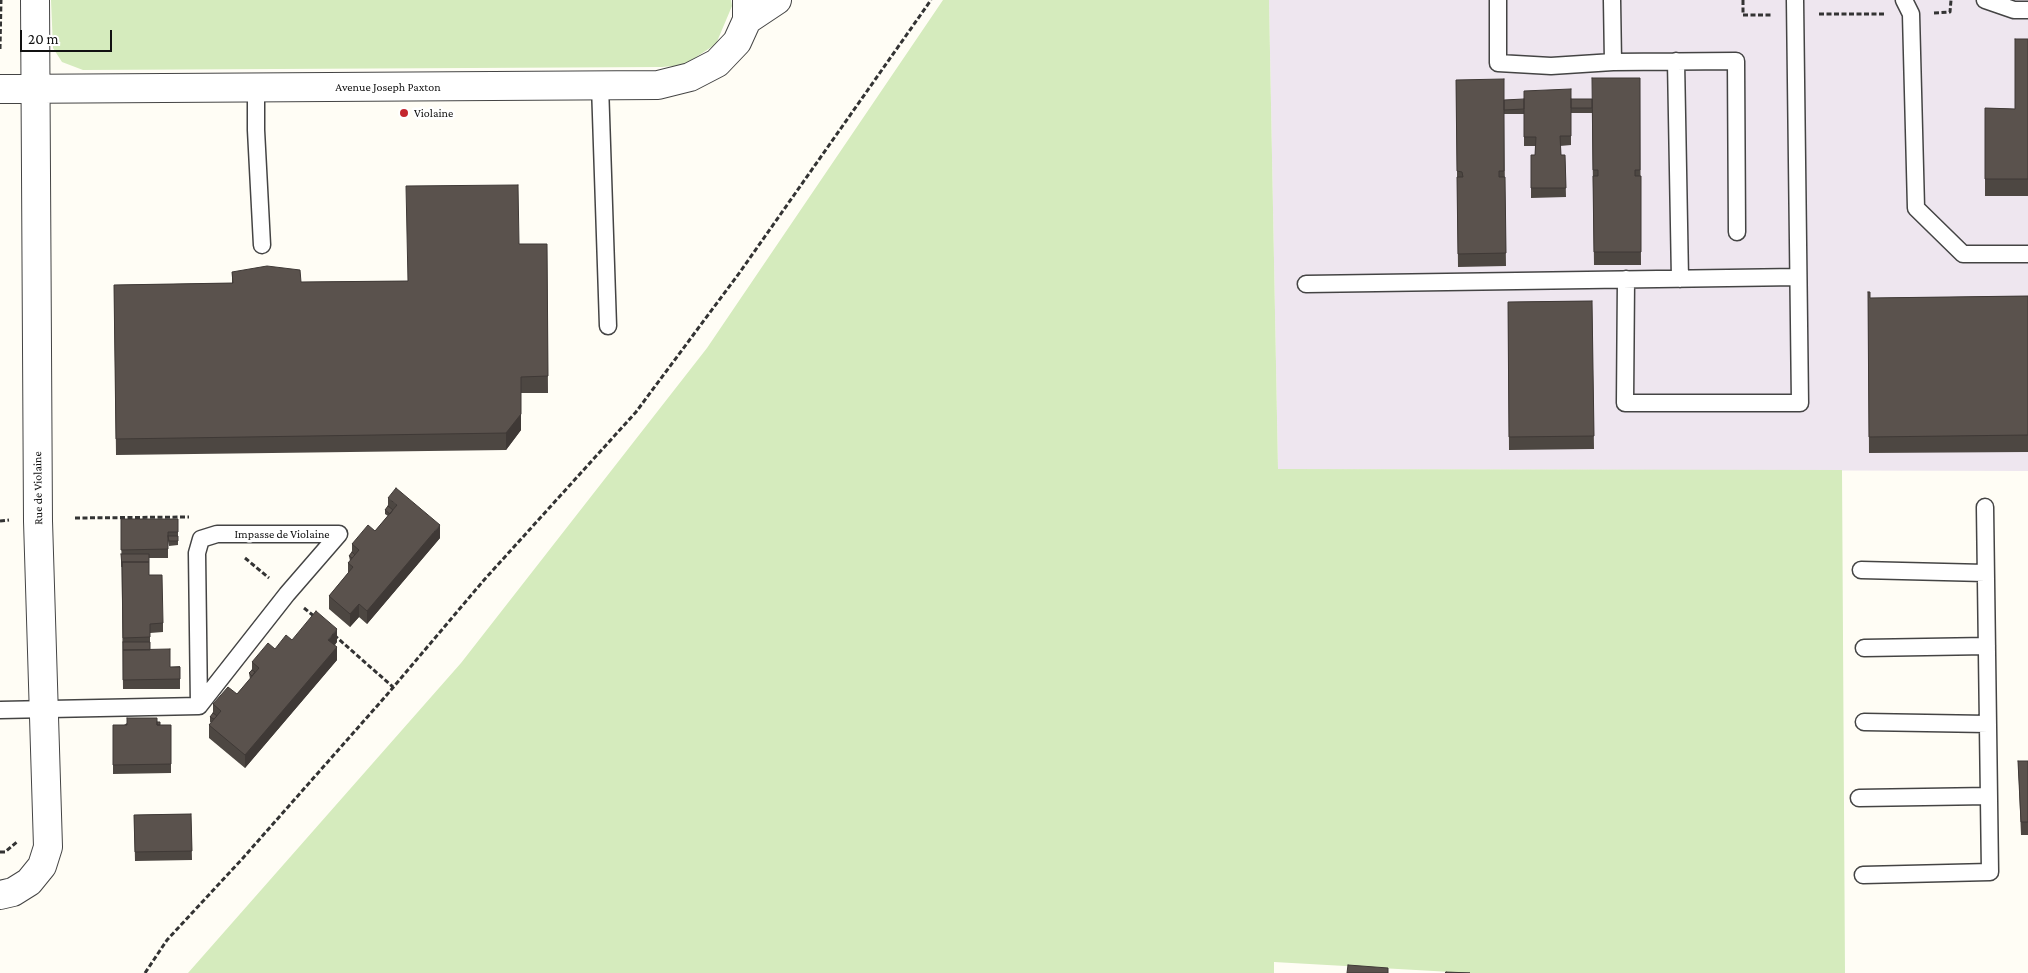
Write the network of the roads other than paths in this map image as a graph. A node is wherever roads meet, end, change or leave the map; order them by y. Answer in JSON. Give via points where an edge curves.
{"nodes":[{"id":1,"x":35,"y":0,"type":"edge"},
{"id":2,"x":777,"y":0,"type":"edge"},
{"id":3,"x":1498,"y":0,"type":"edge"},
{"id":4,"x":1612,"y":0,"type":"edge"},
{"id":5,"x":1985,"y":0,"type":"edge"},
{"id":6,"x":1795,"y":7,"type":"edge"},
{"id":7,"x":1907,"y":7,"type":"edge"},
{"id":8,"x":747,"y":10,"type":"edge"},
{"id":9,"x":2028,"y":10,"type":"edge"},
{"id":10,"x":1676,"y":61,"type":"junction"},
{"id":11,"x":1613,"y":62,"type":"junction"},
{"id":12,"x":600,"y":85,"type":"junction"},
{"id":13,"x":256,"y":88,"type":"junction"},
{"id":14,"x":0,"y":89,"type":"edge"},
{"id":15,"x":36,"y":89,"type":"junction"},
{"id":16,"x":1737,"y":232,"type":"dead end"},
{"id":17,"x":262,"y":245,"type":"dead end"},
{"id":18,"x":2028,"y":254,"type":"edge"},
{"id":19,"x":1798,"y":277,"type":"junction"},
{"id":20,"x":1626,"y":279,"type":"junction"},
{"id":21,"x":1680,"y":279,"type":"junction"},
{"id":22,"x":1306,"y":284,"type":"dead end"},
{"id":23,"x":608,"y":326,"type":"dead end"},
{"id":24,"x":1984,"y":506,"type":"dead end"},
{"id":25,"x":1861,"y":570,"type":"dead end"},
{"id":26,"x":1985,"y":573,"type":"junction"},
{"id":27,"x":1987,"y":646,"type":"junction"},
{"id":28,"x":1864,"y":648,"type":"dead end"},
{"id":29,"x":199,"y":706,"type":"junction"},
{"id":30,"x":0,"y":710,"type":"edge"},
{"id":31,"x":44,"y":710,"type":"junction"},
{"id":32,"x":1864,"y":722,"type":"dead end"},
{"id":33,"x":1988,"y":724,"type":"junction"},
{"id":34,"x":1989,"y":796,"type":"junction"},
{"id":35,"x":1859,"y":798,"type":"dead end"},
{"id":36,"x":1863,"y":875,"type":"dead end"},
{"id":37,"x":0,"y":895,"type":"edge"}],
"edges":[{"from":1,"to":15,"type":"street","name":"Rue de Violaine"},
{"from":2,"to":8,"type":"street","name":"Avenue Joseph Paxton"},
{"from":3,"to":11,"type":"lane","via":[[1498,63],[1550,66]]},
{"from":4,"to":11,"type":"lane"},
{"from":5,"to":9,"type":"lane","via":[[2014,10]]},
{"from":6,"to":19,"type":"lane"},
{"from":7,"to":18,"type":"lane","via":[[1916,208],[1963,254]]},
{"from":8,"to":12,"type":"street","name":"Avenue Joseph Paxton","via":[[737,42],[717,63],[690,77],[658,85]]},
{"from":10,"to":11,"type":"lane"},
{"from":10,"to":16,"type":"lane","via":[[1736,61]]},
{"from":10,"to":21,"type":"lane"},
{"from":12,"to":13,"type":"street","name":"Avenue Joseph Paxton"},
{"from":12,"to":23,"type":"lane"},
{"from":13,"to":15,"type":"street","name":"Avenue Joseph Paxton"},
{"from":13,"to":17,"type":"lane"},
{"from":14,"to":15,"type":"street","name":"Avenue Joseph Paxton"},
{"from":15,"to":31,"type":"street","name":"Rue de Violaine","via":[[38,520]]},
{"from":19,"to":20,"type":"lane","via":[[1800,403],[1625,403]]},
{"from":19,"to":21,"type":"lane"},
{"from":20,"to":21,"type":"lane"},
{"from":20,"to":22,"type":"lane"},
{"from":24,"to":26,"type":"lane"},
{"from":25,"to":26,"type":"lane"},
{"from":26,"to":27,"type":"lane"},
{"from":27,"to":28,"type":"lane"},
{"from":27,"to":33,"type":"lane"},
{"from":29,"to":29,"type":"lane","name":"Impasse de Violaine","via":[[197,553],[201,539],[217,534],[339,534]]},
{"from":29,"to":31,"type":"lane"},
{"from":30,"to":31,"type":"lane"},
{"from":31,"to":37,"type":"street","name":"Rue de Violaine","via":[[48,847],[42,866],[29,882],[13,892]]},
{"from":32,"to":33,"type":"lane"},
{"from":33,"to":34,"type":"lane"},
{"from":34,"to":35,"type":"lane"},
{"from":34,"to":36,"type":"lane","via":[[1990,872]]}]}
